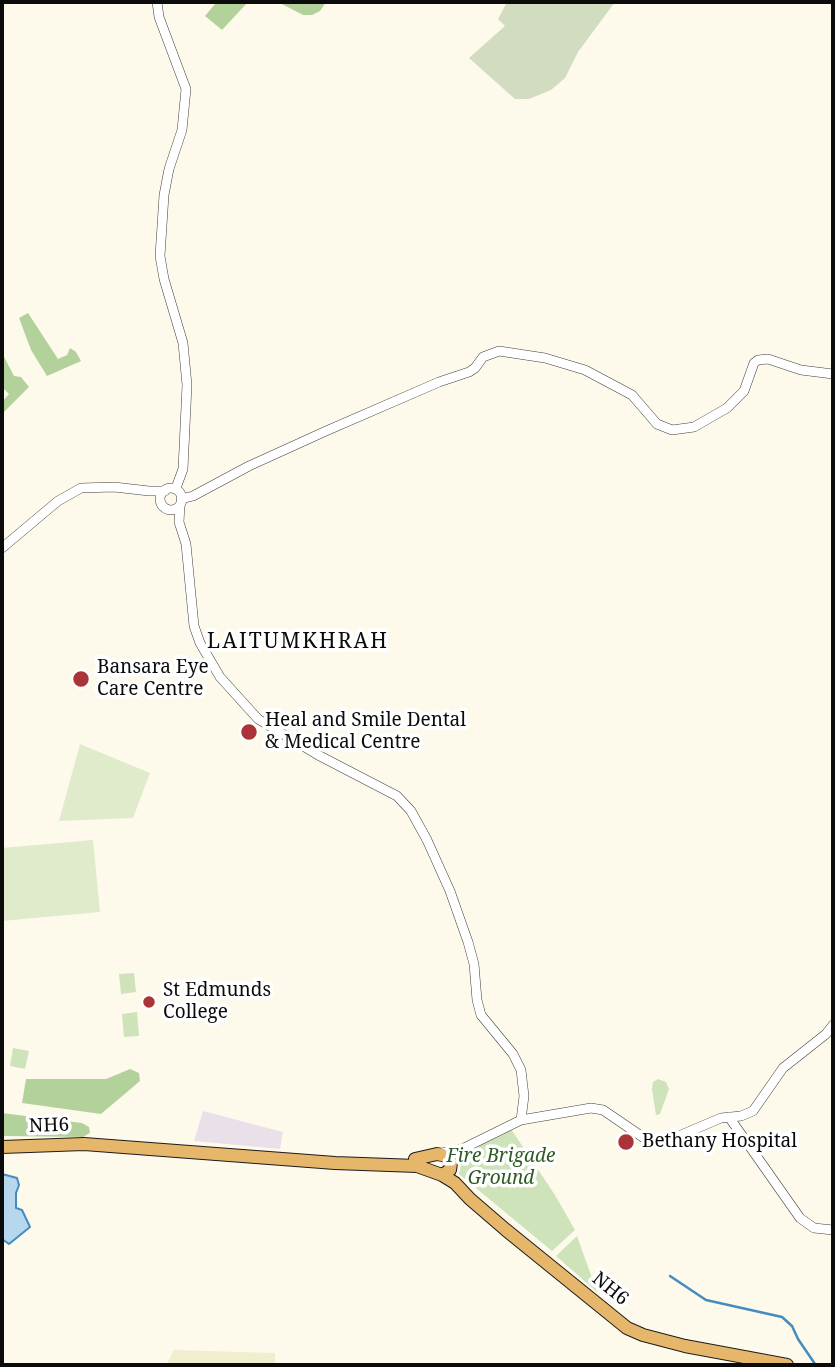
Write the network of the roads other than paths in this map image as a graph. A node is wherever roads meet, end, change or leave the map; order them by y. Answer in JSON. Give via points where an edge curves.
{"nodes":[{"id":1,"x":157,"y":2,"type":"edge"},
{"id":2,"x":833,"y":374,"type":"edge"},
{"id":3,"x":176,"y":488,"type":"junction"},
{"id":4,"x":139,"y":490,"type":"junction"},
{"id":5,"x":165,"y":491,"type":"junction"},
{"id":6,"x":181,"y":502,"type":"junction"},
{"id":7,"x":163,"y":507,"type":"junction"},
{"id":8,"x":179,"y":522,"type":"junction"},
{"id":9,"x":2,"y":548,"type":"edge"},
{"id":10,"x":833,"y":1025,"type":"edge"},
{"id":11,"x":729,"y":1117,"type":"junction"},
{"id":12,"x":521,"y":1120,"type":"junction"},
{"id":13,"x":2,"y":1147,"type":"edge"},
{"id":14,"x":462,"y":1149,"type":"junction"},
{"id":15,"x":437,"y":1154,"type":"junction"},
{"id":16,"x":417,"y":1161,"type":"junction"},
{"id":17,"x":448,"y":1169,"type":"junction"},
{"id":18,"x":833,"y":1230,"type":"edge"},
{"id":19,"x":787,"y":1365,"type":"edge"}],
"edges":[{"from":1,"to":3,"type":"street","via":[[186,89],[182,130],[166,182],[160,256],[183,343],[187,385],[183,469]]},
{"from":2,"to":6,"type":"street","via":[[763,358],[754,363],[744,391],[727,408],[694,427],[672,430],[657,424],[632,395],[585,370],[499,351],[483,357],[469,372],[249,466]]},
{"from":3,"to":5,"type":"street"},
{"from":3,"to":6,"type":"street","via":[[181,491]]},
{"from":4,"to":5,"type":"street"},
{"from":4,"to":7,"type":"street"},
{"from":4,"to":9,"type":"street","via":[[80,488]]},
{"from":5,"to":7,"type":"street","via":[[160,499]]},
{"from":6,"to":7,"type":"street","via":[[172,511]]},
{"from":6,"to":8,"type":"street"},
{"from":7,"to":8,"type":"street"},
{"from":8,"to":12,"type":"street","via":[[186,544],[194,626],[220,677],[258,719],[397,796],[411,811],[450,891],[468,942],[481,1015],[521,1070]]},
{"from":10,"to":11,"type":"street","via":[[783,1068],[752,1111]]},
{"from":11,"to":12,"type":"street","via":[[654,1142],[597,1108]]},
{"from":11,"to":18,"type":"street","via":[[800,1218],[814,1228]]},
{"from":12,"to":14,"type":"street"},
{"from":13,"to":16,"type":"highway","name":"NH6","number":"NH6","via":[[84,1144],[286,1160]]},
{"from":14,"to":15,"type":"street"},
{"from":14,"to":17,"type":"street"},
{"from":15,"to":16,"type":"highway","number":"NH6"},
{"from":15,"to":17,"type":"highway","number":"NH6","via":[[447,1156]]},
{"from":16,"to":17,"type":"highway","number":"NH6"},
{"from":17,"to":19,"type":"highway","name":"NH6","number":"NH6","via":[[470,1199],[627,1328],[685,1346]]}]}
